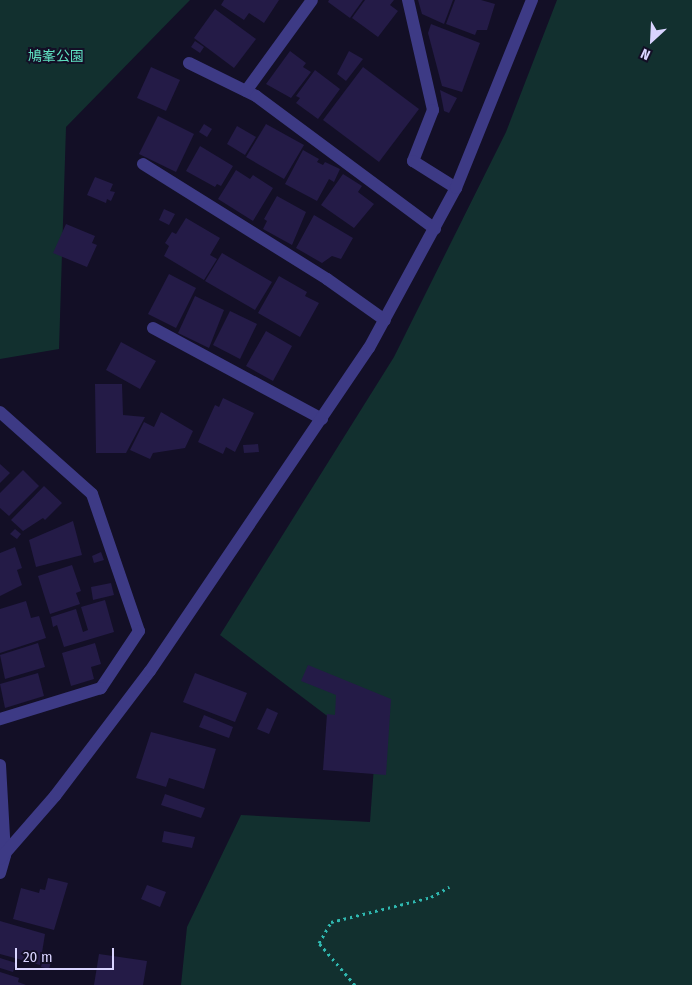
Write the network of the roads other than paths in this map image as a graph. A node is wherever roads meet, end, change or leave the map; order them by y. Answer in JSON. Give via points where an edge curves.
{"nodes":[{"id":1,"x":312,"y":0,"type":"edge"},
{"id":2,"x":408,"y":0,"type":"edge"},
{"id":3,"x":532,"y":0,"type":"edge"},
{"id":4,"x":189,"y":63,"type":"dead end"},
{"id":5,"x":246,"y":91,"type":"junction"},
{"id":6,"x":144,"y":164,"type":"dead end"},
{"id":7,"x":456,"y":188,"type":"junction"},
{"id":8,"x":435,"y":229,"type":"junction"},
{"id":9,"x":385,"y":320,"type":"junction"},
{"id":10,"x":153,"y":328,"type":"dead end"},
{"id":11,"x":0,"y":412,"type":"edge"},
{"id":12,"x":322,"y":419,"type":"junction"},
{"id":13,"x":0,"y":719,"type":"edge"},
{"id":14,"x":0,"y":765,"type":"edge"},
{"id":15,"x":2,"y":857,"type":"edge"},
{"id":16,"x":0,"y":873,"type":"edge"}],
"edges":[{"from":1,"to":5,"type":"street"},
{"from":2,"to":7,"type":"street","via":[[433,110],[413,162]]},
{"from":3,"to":7,"type":"street"},
{"from":4,"to":5,"type":"street"},
{"from":5,"to":8,"type":"street"},
{"from":6,"to":9,"type":"street","via":[[328,279]]},
{"from":7,"to":8,"type":"street"},
{"from":8,"to":9,"type":"street"},
{"from":9,"to":12,"type":"street"},
{"from":10,"to":12,"type":"street"},
{"from":11,"to":13,"type":"street","via":[[92,494],[139,630],[101,688]]},
{"from":12,"to":15,"type":"street","via":[[150,671],[67,781]]},
{"from":14,"to":15,"type":"street"},
{"from":15,"to":16,"type":"street"}]}
